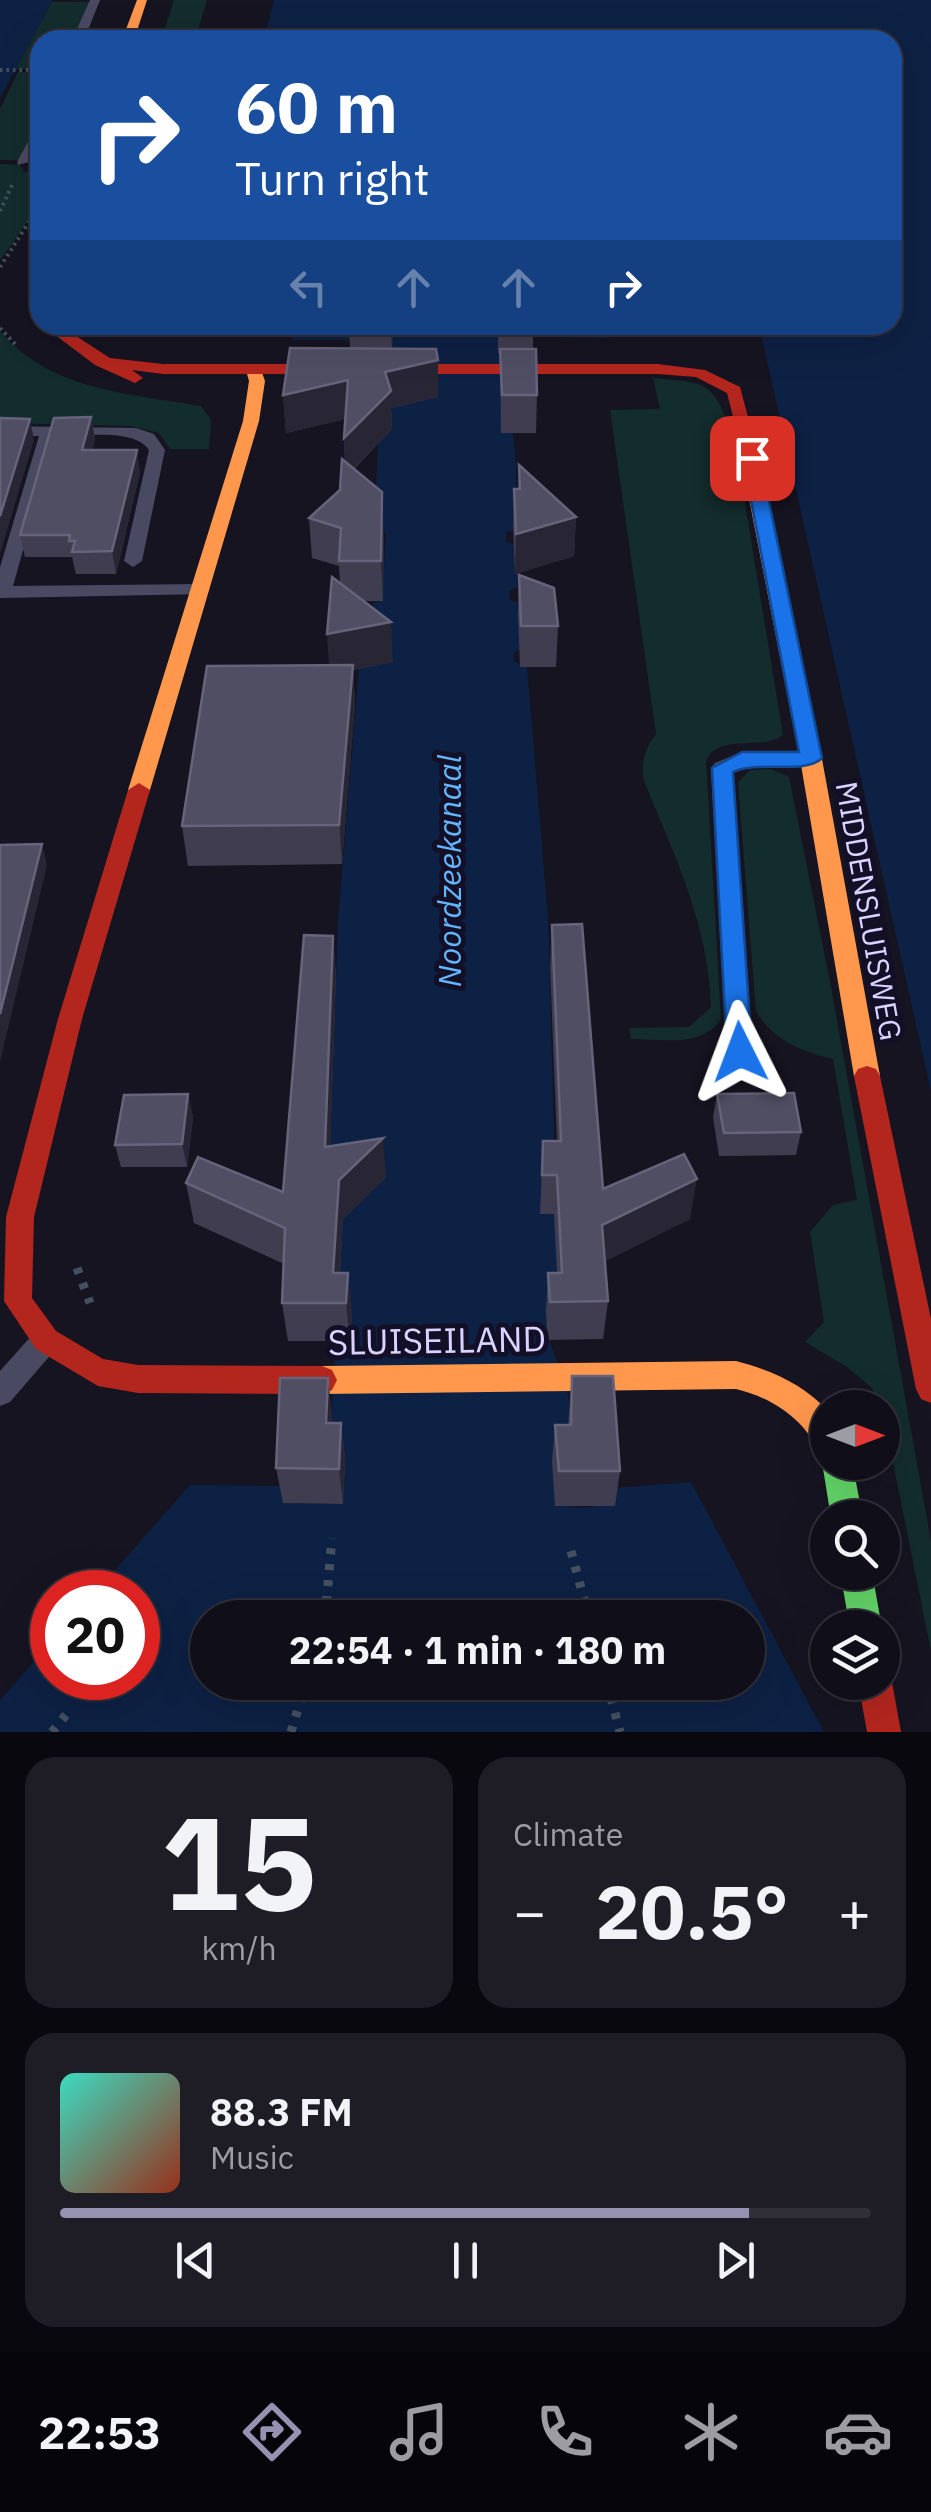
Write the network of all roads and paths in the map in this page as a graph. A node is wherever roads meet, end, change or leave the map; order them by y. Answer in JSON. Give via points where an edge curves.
{"nodes":[{"id":1,"x":96,"y":0,"type":"edge"},
{"id":2,"x":142,"y":0,"type":"edge"},
{"id":3,"x":82,"y":30,"type":"edge"},
{"id":4,"x":132,"y":30,"type":"edge"},
{"id":5,"x":0,"y":70,"type":"edge"},
{"id":6,"x":30,"y":70,"type":"edge"},
{"id":7,"x":30,"y":149,"type":"edge"},
{"id":8,"x":23,"y":162,"type":"dead end"},
{"id":9,"x":30,"y":220,"type":"edge"},
{"id":10,"x":0,"y":266,"type":"edge"},
{"id":11,"x":0,"y":328,"type":"edge"},
{"id":12,"x":64,"y":335,"type":"edge"},
{"id":13,"x":21,"y":349,"type":"dead end"},
{"id":14,"x":101,"y":362,"type":"junction"},
{"id":15,"x":245,"y":370,"type":"junction"},
{"id":16,"x":223,"y":393,"type":"junction"},
{"id":17,"x":49,"y":430,"type":"junction"},
{"id":18,"x":0,"y":431,"type":"edge"},
{"id":19,"x":240,"y":450,"type":"junction"},
{"id":20,"x":133,"y":560,"type":"dead end"},
{"id":21,"x":199,"y":590,"type":"junction"},
{"id":22,"x":1,"y":592,"type":"edge"},
{"id":23,"x":811,"y":758,"type":"junction"},
{"id":24,"x":740,"y":1052,"type":"dead end"},
{"id":25,"x":10,"y":1217,"type":"edge"},
{"id":26,"x":46,"y":1340,"type":"junction"},
{"id":27,"x":931,"y":1389,"type":"edge"},
{"id":28,"x":0,"y":1392,"type":"edge"},
{"id":29,"x":810,"y":1410,"type":"edge"},
{"id":30,"x":332,"y":1538,"type":"dead end"},
{"id":31,"x":571,"y":1551,"type":"dead end"},
{"id":32,"x":327,"y":1600,"type":"edge"},
{"id":33,"x":584,"y":1600,"type":"edge"},
{"id":34,"x":301,"y":1700,"type":"edge"},
{"id":35,"x":612,"y":1700,"type":"edge"},
{"id":36,"x":878,"y":1700,"type":"edge"},
{"id":37,"x":70,"y":1712,"type":"dead end"},
{"id":38,"x":52,"y":1732,"type":"edge"},
{"id":39,"x":291,"y":1732,"type":"edge"},
{"id":40,"x":620,"y":1732,"type":"edge"},
{"id":41,"x":884,"y":1732,"type":"edge"}],
"edges":[{"from":1,"to":3,"type":"lane"},
{"from":2,"to":4,"type":"street"},
{"from":5,"to":6,"type":"path"},
{"from":7,"to":8,"type":"lane"},
{"from":9,"to":10,"type":"path"},
{"from":11,"to":13,"type":"path"},
{"from":12,"to":14,"type":"street"},
{"from":14,"to":15,"type":"street","name":"MIDDENSLUISWEG"},
{"from":14,"to":16,"type":"street","via":[[127,376]]},
{"from":15,"to":16,"type":"street"},
{"from":15,"to":19,"type":"street","name":"SLUISEILAND","via":[[257,381]]},
{"from":15,"to":23,"type":"street","name":"MIDDENSLUISWEG","via":[[688,371],[723,382],[734,390],[744,420]]},
{"from":16,"to":19,"type":"street","name":"SLUISEILAND","via":[[239,412]]},
{"from":17,"to":18,"type":"lane"},
{"from":17,"to":20,"type":"lane","via":[[141,433],[152,440],[157,450]]},
{"from":17,"to":22,"type":"lane"},
{"from":19,"to":21,"type":"street","name":"SLUISEILAND"},
{"from":21,"to":22,"type":"lane"},
{"from":21,"to":25,"type":"street","name":"SLUISEILAND"},
{"from":23,"to":24,"type":"lane","via":[[742,759],[722,768]]},
{"from":23,"to":27,"type":"street","name":"MIDDENSLUISWEG"},
{"from":25,"to":26,"type":"street","name":"SLUISEILAND","via":[[18,1301]]},
{"from":26,"to":28,"type":"lane"},
{"from":26,"to":29,"type":"street","name":"SLUISEILAND","via":[[98,1372],[138,1379],[736,1375],[791,1394]]},
{"from":30,"to":32,"type":"path"},
{"from":31,"to":33,"type":"path"},
{"from":34,"to":39,"type":"path"},
{"from":35,"to":40,"type":"path"},
{"from":36,"to":41,"type":"street"},
{"from":37,"to":38,"type":"path"}]}
